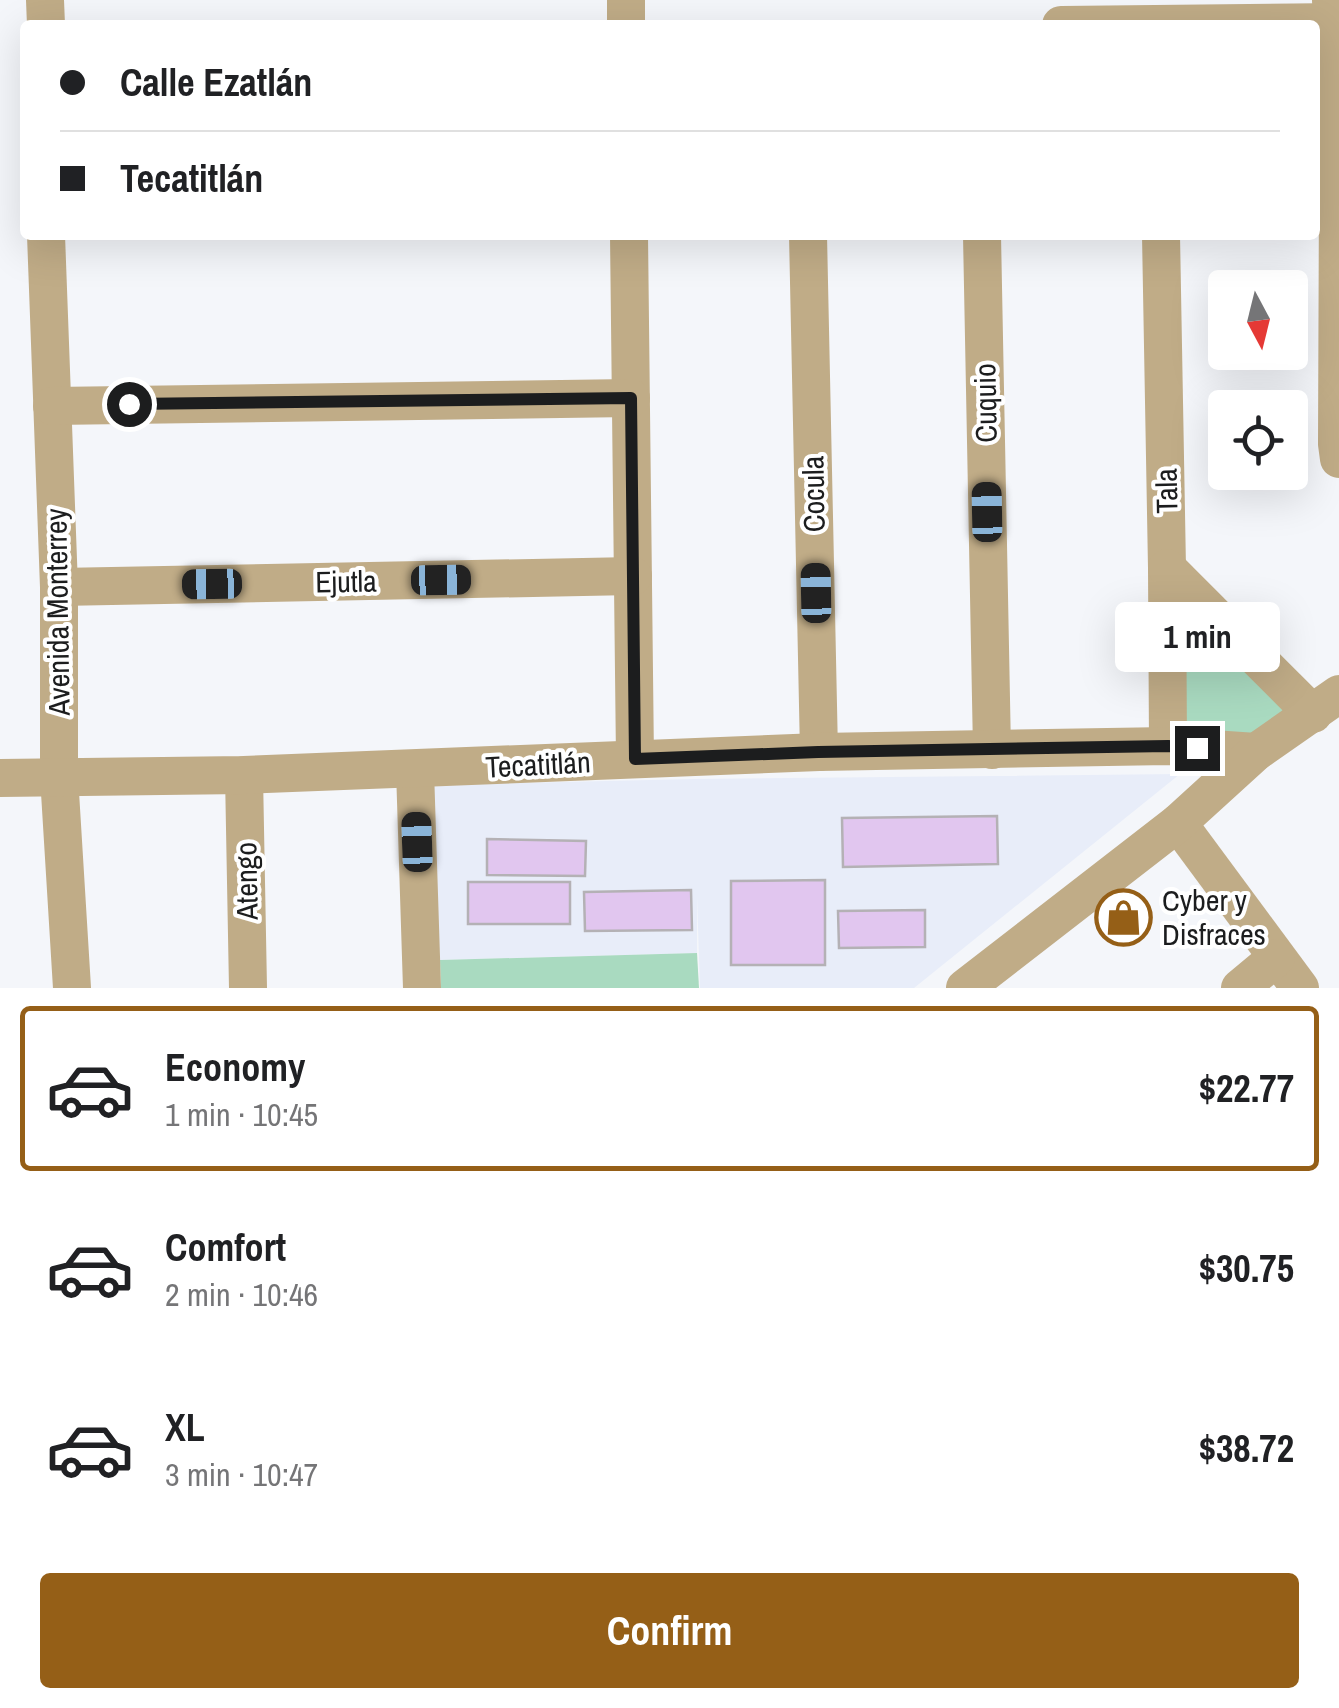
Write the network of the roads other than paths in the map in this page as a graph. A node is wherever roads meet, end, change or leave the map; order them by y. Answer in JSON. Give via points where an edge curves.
{"nodes":[{"id":1,"x":1334,"y":14,"type":"edge"},
{"id":2,"x":1227,"y":20,"type":"edge"},
{"id":3,"x":1338,"y":188,"type":"edge"},
{"id":4,"x":46,"y":240,"type":"edge"},
{"id":5,"x":629,"y":240,"type":"edge"},
{"id":6,"x":808,"y":240,"type":"edge"},
{"id":7,"x":982,"y":240,"type":"edge"},
{"id":8,"x":1160,"y":240,"type":"edge"},
{"id":9,"x":631,"y":398,"type":"junction"},
{"id":10,"x":52,"y":406,"type":"junction"},
{"id":11,"x":1339,"y":460,"type":"edge"},
{"id":12,"x":1167,"y":568,"type":"junction"},
{"id":13,"x":632,"y":576,"type":"junction"},
{"id":14,"x":58,"y":586,"type":"junction"},
{"id":15,"x":1326,"y":704,"type":"edge"},
{"id":16,"x":1168,"y":746,"type":"junction"},
{"id":17,"x":992,"y":750,"type":"junction"},
{"id":18,"x":818,"y":752,"type":"junction"},
{"id":19,"x":1256,"y":752,"type":"junction"},
{"id":20,"x":635,"y":759,"type":"junction"},
{"id":21,"x":414,"y":770,"type":"junction"},
{"id":22,"x":244,"y":775,"type":"junction"},
{"id":23,"x":60,"y":776,"type":"junction"},
{"id":24,"x":0,"y":778,"type":"edge"},
{"id":25,"x":1178,"y":823,"type":"junction"},
{"id":26,"x":1276,"y":958,"type":"junction"},
{"id":27,"x":72,"y":988,"type":"edge"},
{"id":28,"x":248,"y":988,"type":"edge"},
{"id":29,"x":422,"y":988,"type":"edge"},
{"id":30,"x":965,"y":988,"type":"edge"},
{"id":31,"x":1240,"y":988,"type":"edge"},
{"id":32,"x":1300,"y":988,"type":"edge"}],
"edges":[{"from":1,"to":2,"type":"street"},
{"from":1,"to":3,"type":"street"},
{"from":3,"to":11,"type":"street"},
{"from":4,"to":10,"type":"street","name":"Avenida Monterrey"},
{"from":5,"to":9,"type":"street"},
{"from":6,"to":18,"type":"street","name":"Cocula"},
{"from":7,"to":17,"type":"street","name":"Cuquio"},
{"from":8,"to":12,"type":"street","name":"Tala"},
{"from":9,"to":10,"type":"street"},
{"from":9,"to":13,"type":"street"},
{"from":10,"to":14,"type":"street","name":"Avenida Monterrey"},
{"from":12,"to":15,"type":"street"},
{"from":12,"to":16,"type":"street","name":"Tala"},
{"from":13,"to":14,"type":"street","name":"Ejutla"},
{"from":13,"to":20,"type":"street"},
{"from":14,"to":23,"type":"street","name":"Avenida Monterrey"},
{"from":15,"to":19,"type":"street"},
{"from":16,"to":17,"type":"street","name":"Tecatitlán"},
{"from":16,"to":19,"type":"street","name":"Tecatitlán"},
{"from":17,"to":18,"type":"street","name":"Tecatitlán"},
{"from":18,"to":20,"type":"street","name":"Tecatitlán"},
{"from":19,"to":25,"type":"street"},
{"from":20,"to":21,"type":"street","name":"Tecatitlán"},
{"from":21,"to":22,"type":"street","name":"Tecatitlán"},
{"from":21,"to":29,"type":"street"},
{"from":22,"to":23,"type":"street","name":"Tecatitlán"},
{"from":22,"to":28,"type":"street","name":"Atengo"},
{"from":23,"to":24,"type":"street","name":"Tecatitlán"},
{"from":23,"to":27,"type":"street","name":"Avenida Monterrey"},
{"from":25,"to":26,"type":"street"},
{"from":25,"to":30,"type":"street"},
{"from":26,"to":31,"type":"street"},
{"from":26,"to":32,"type":"street"}]}
